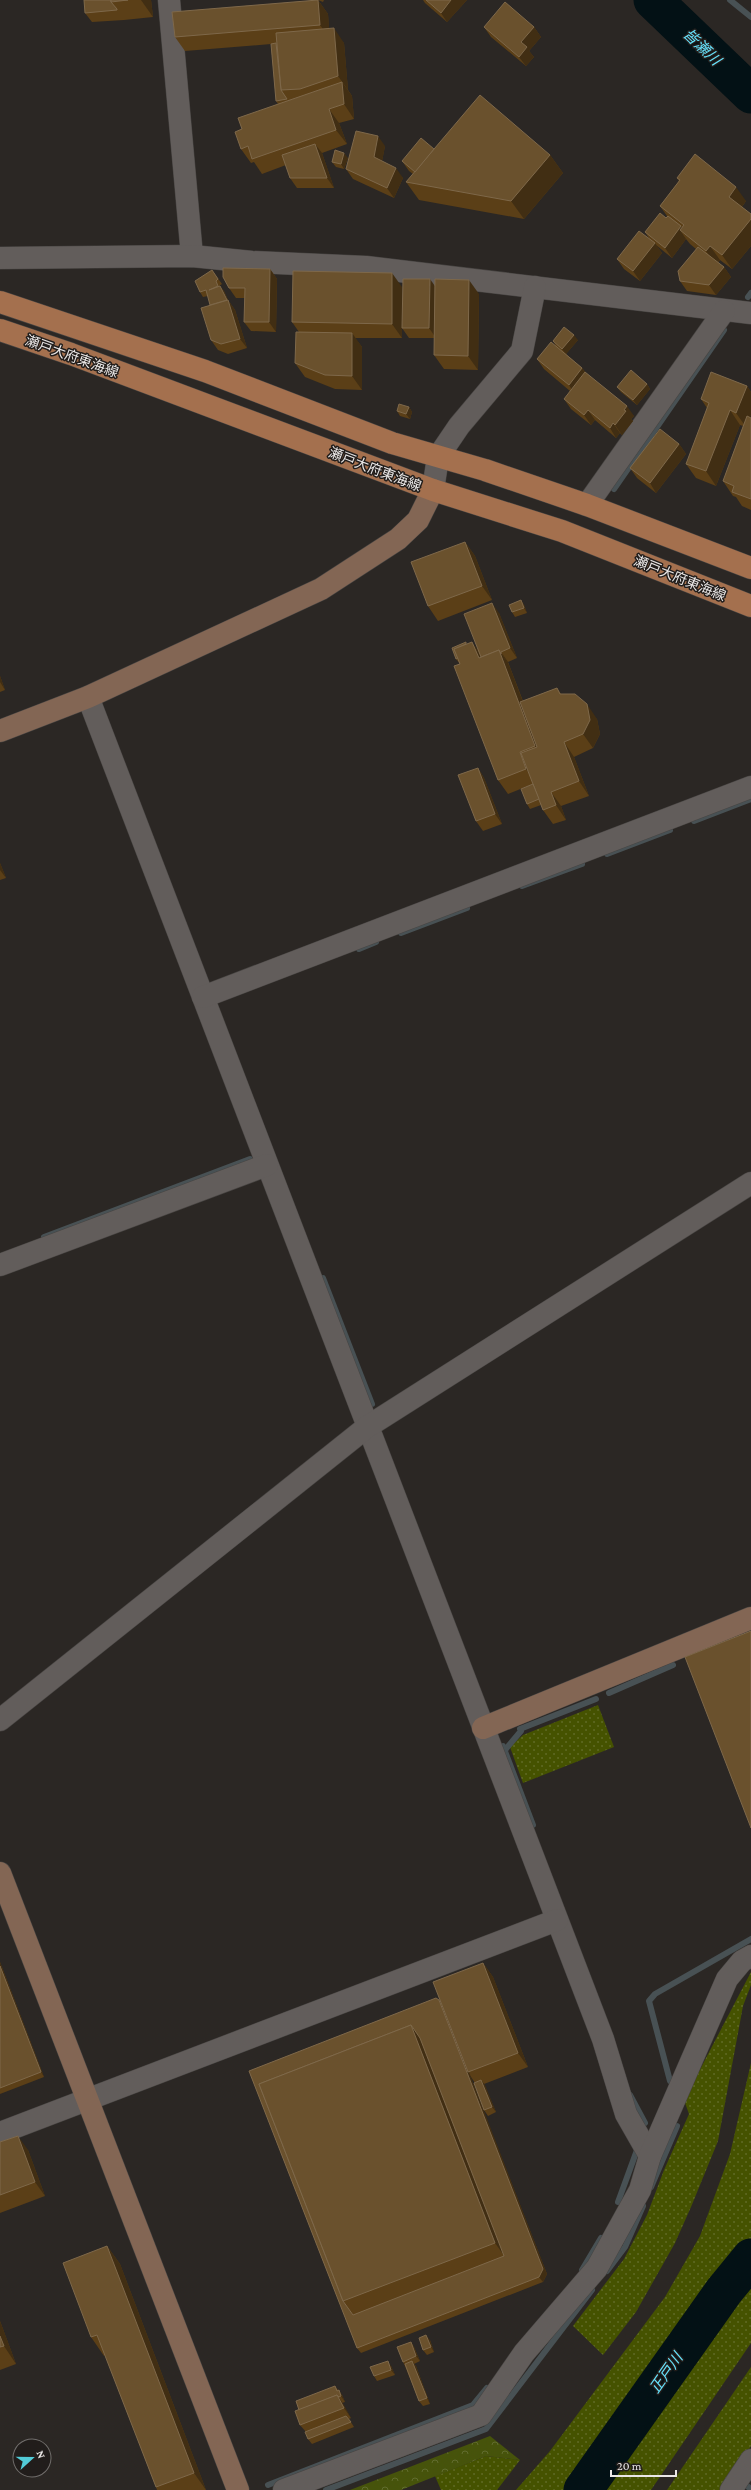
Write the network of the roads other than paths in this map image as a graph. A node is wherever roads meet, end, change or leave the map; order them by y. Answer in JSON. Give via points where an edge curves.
{"nodes":[{"id":1,"x":169,"y":0,"type":"edge"},
{"id":2,"x":192,"y":256,"type":"junction"},
{"id":3,"x":0,"y":258,"type":"edge"},
{"id":4,"x":535,"y":287,"type":"junction"},
{"id":5,"x":0,"y":302,"type":"edge"},
{"id":6,"x":724,"y":311,"type":"junction"},
{"id":7,"x":751,"y":313,"type":"edge"},
{"id":8,"x":0,"y":330,"type":"edge"},
{"id":9,"x":438,"y":457,"type":"junction"},
{"id":10,"x":433,"y":490,"type":"junction"},
{"id":11,"x":587,"y":505,"type":"junction"},
{"id":12,"x":751,"y":568,"type":"edge"},
{"id":13,"x":751,"y":606,"type":"edge"},
{"id":14,"x":88,"y":696,"type":"junction"},
{"id":15,"x":0,"y":731,"type":"edge"},
{"id":16,"x":751,"y":787,"type":"edge"},
{"id":17,"x":203,"y":997,"type":"junction"},
{"id":18,"x":267,"y":1165,"type":"junction"},
{"id":19,"x":751,"y":1183,"type":"edge"},
{"id":20,"x":0,"y":1265,"type":"edge"},
{"id":21,"x":367,"y":1427,"type":"junction"},
{"id":22,"x":751,"y":1618,"type":"edge"},
{"id":23,"x":0,"y":1720,"type":"edge"},
{"id":24,"x":483,"y":1728,"type":"junction"},
{"id":25,"x":0,"y":1873,"type":"edge"},
{"id":26,"x":557,"y":1920,"type":"junction"},
{"id":27,"x":751,"y":1956,"type":"edge"},
{"id":28,"x":88,"y":2100,"type":"junction"},
{"id":29,"x":0,"y":2133,"type":"edge"},
{"id":30,"x":650,"y":2156,"type":"junction"},
{"id":31,"x":751,"y":2460,"type":"edge"},
{"id":32,"x":238,"y":2490,"type":"edge"},
{"id":33,"x":284,"y":2490,"type":"edge"},
{"id":34,"x":731,"y":2490,"type":"edge"}],
"edges":[{"from":1,"to":2,"type":"street"},
{"from":2,"to":3,"type":"street"},
{"from":2,"to":4,"type":"street","via":[[252,262],[366,267]]},
{"from":4,"to":6,"type":"street"},
{"from":4,"to":9,"type":"street","via":[[522,351],[459,426]]},
{"from":5,"to":9,"type":"main road","name":"瀬戸大府東海線","via":[[205,371],[392,443]]},
{"from":6,"to":7,"type":"street"},
{"from":6,"to":11,"type":"street"},
{"from":8,"to":10,"type":"main road","name":"瀬戸大府東海線"},
{"from":9,"to":10,"type":"street"},
{"from":9,"to":11,"type":"main road","name":"瀬戸大府東海線","via":[[485,470]]},
{"from":10,"to":13,"type":"main road","name":"瀬戸大府東海線","via":[[562,531]]},
{"from":10,"to":14,"type":"street","via":[[418,520],[398,540],[345,575],[321,589]]},
{"from":11,"to":12,"type":"main road","name":"瀬戸大府東海線"},
{"from":14,"to":15,"type":"street"},
{"from":14,"to":17,"type":"street"},
{"from":16,"to":17,"type":"street"},
{"from":17,"to":18,"type":"street"},
{"from":18,"to":20,"type":"street"},
{"from":18,"to":21,"type":"street"},
{"from":19,"to":21,"type":"street"},
{"from":21,"to":23,"type":"street"},
{"from":21,"to":24,"type":"street"},
{"from":22,"to":24,"type":"street"},
{"from":24,"to":26,"type":"street"},
{"from":25,"to":28,"type":"street"},
{"from":26,"to":28,"type":"street"},
{"from":26,"to":30,"type":"street","via":[[603,2039],[626,2114]]},
{"from":27,"to":30,"type":"street","via":[[742,1961],[727,1979]]},
{"from":28,"to":29,"type":"street"},
{"from":28,"to":32,"type":"street"},
{"from":30,"to":33,"type":"street","via":[[640,2190],[598,2268],[524,2353],[481,2415]]},
{"from":31,"to":34,"type":"street"}]}
